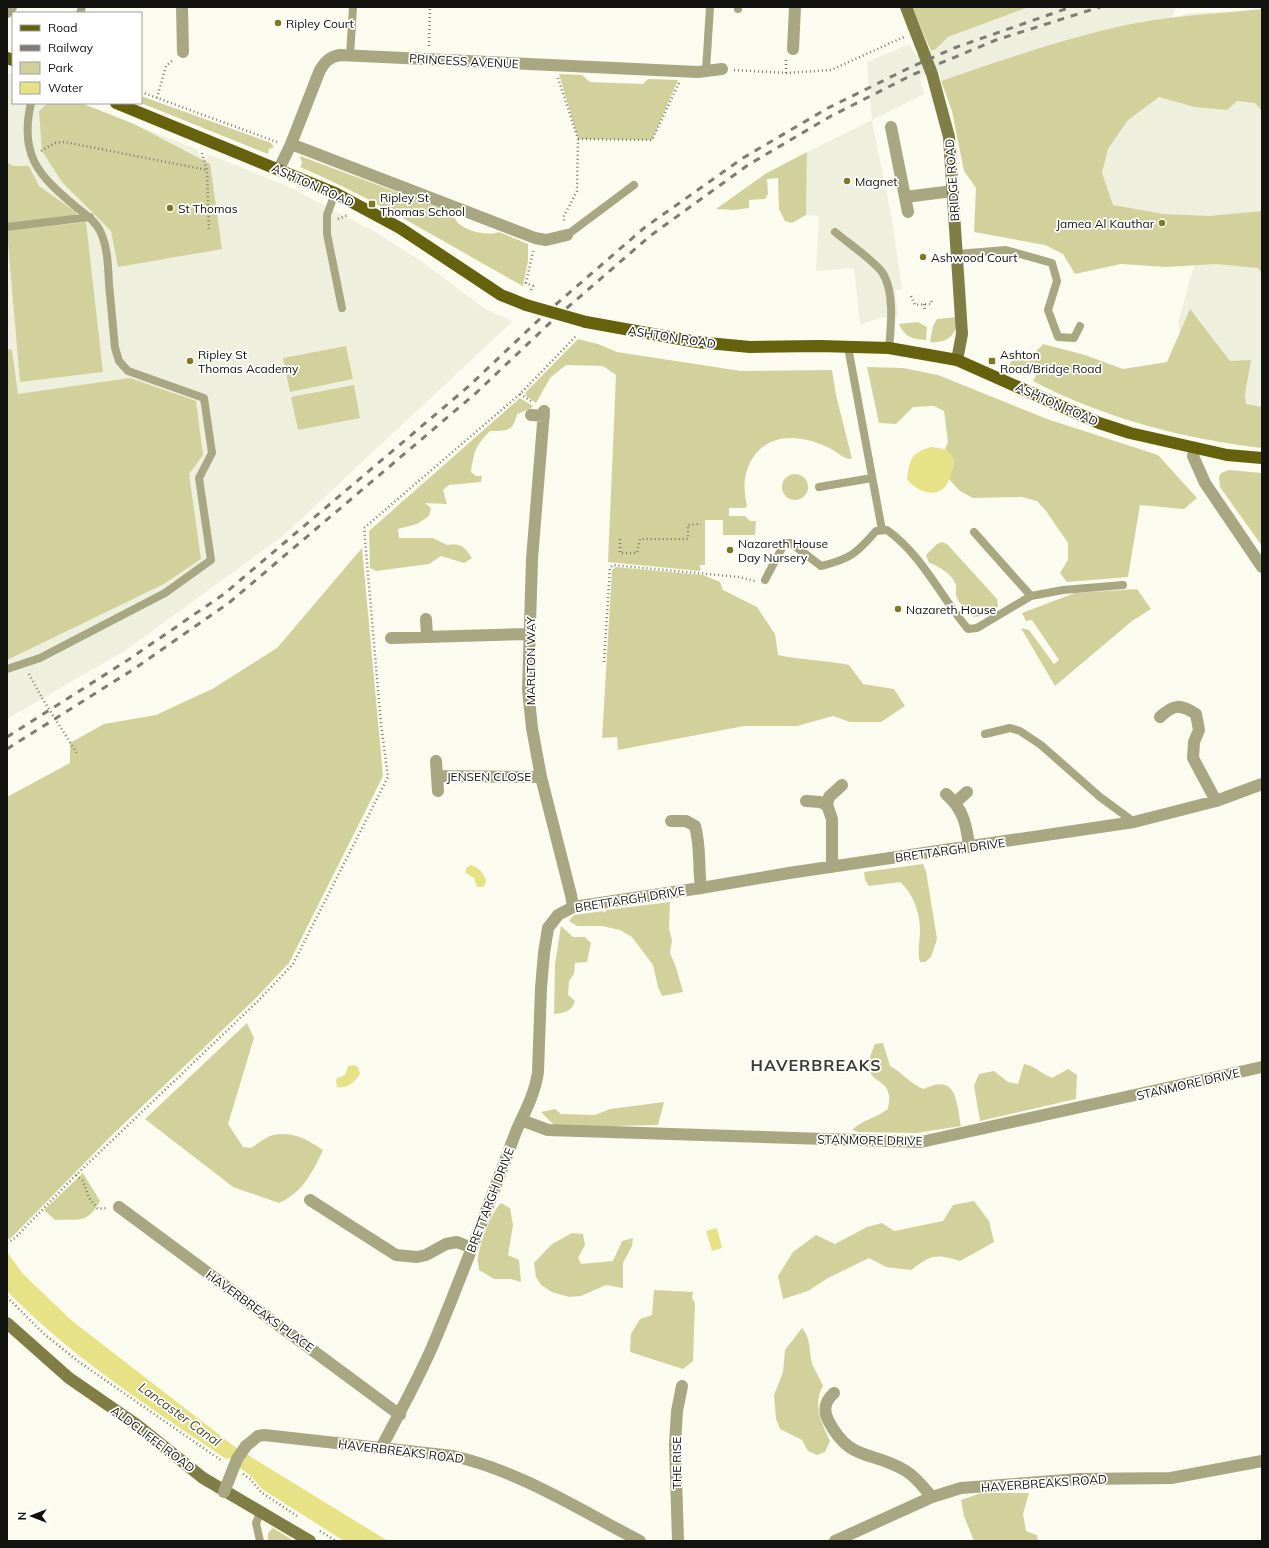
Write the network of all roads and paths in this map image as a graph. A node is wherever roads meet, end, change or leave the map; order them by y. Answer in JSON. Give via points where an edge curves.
{"nodes":[{"id":1,"x":11,"y":7,"type":"edge"},
{"id":2,"x":182,"y":7,"type":"edge"},
{"id":3,"x":353,"y":7,"type":"edge"},
{"id":4,"x":430,"y":7,"type":"edge"},
{"id":5,"x":710,"y":7,"type":"edge"},
{"id":6,"x":795,"y":7,"type":"edge"},
{"id":7,"x":906,"y":7,"type":"edge"},
{"id":8,"x":7,"y":12,"type":"edge"},
{"id":9,"x":916,"y":32,"type":"junction"},
{"id":10,"x":793,"y":49,"type":"dead end"},
{"id":11,"x":429,"y":50,"type":"dead end"},
{"id":12,"x":183,"y":52,"type":"dead end"},
{"id":13,"x":350,"y":55,"type":"junction"},
{"id":14,"x":171,"y":61,"type":"dead end"},
{"id":15,"x":722,"y":69,"type":"joint"},
{"id":16,"x":706,"y":70,"type":"junction"},
{"id":17,"x":558,"y":77,"type":"dead end"},
{"id":18,"x":680,"y":82,"type":"dead end"},
{"id":19,"x":142,"y":92,"type":"edge"},
{"id":20,"x":157,"y":98,"type":"junction"},
{"id":21,"x":31,"y":104,"type":"edge"},
{"id":22,"x":118,"y":104,"type":"edge"},
{"id":23,"x":891,"y":127,"type":"dead end"},
{"id":24,"x":578,"y":138,"type":"junction"},
{"id":25,"x":278,"y":142,"type":"dead end"},
{"id":26,"x":291,"y":144,"type":"junction"},
{"id":27,"x":201,"y":147,"type":"dead end"},
{"id":28,"x":37,"y":154,"type":"dead end"},
{"id":29,"x":279,"y":169,"type":"junction"},
{"id":30,"x":207,"y":170,"type":"junction"},
{"id":31,"x":634,"y":185,"type":"dead end"},
{"id":32,"x":952,"y":192,"type":"junction"},
{"id":33,"x":335,"y":194,"type":"junction"},
{"id":34,"x":905,"y":196,"type":"junction"},
{"id":35,"x":908,"y":212,"type":"dead end"},
{"id":36,"x":350,"y":214,"type":"dead end"},
{"id":37,"x":90,"y":217,"type":"junction"},
{"id":38,"x":336,"y":220,"type":"dead end"},
{"id":39,"x":7,"y":227,"type":"edge"},
{"id":40,"x":209,"y":230,"type":"dead end"},
{"id":41,"x":835,"y":232,"type":"dead end"},
{"id":42,"x":567,"y":234,"type":"junction"},
{"id":43,"x":535,"y":238,"type":"junction"},
{"id":44,"x":957,"y":254,"type":"junction"},
{"id":45,"x":530,"y":290,"type":"dead end"},
{"id":46,"x":910,"y":296,"type":"dead end"},
{"id":47,"x":932,"y":299,"type":"dead end"},
{"id":48,"x":924,"y":304,"type":"junction"},
{"id":49,"x":342,"y":308,"type":"dead end"},
{"id":50,"x":924,"y":311,"type":"dead end"},
{"id":51,"x":1080,"y":326,"type":"dead end"},
{"id":52,"x":577,"y":336,"type":"dead end"},
{"id":53,"x":848,"y":347,"type":"junction"},
{"id":54,"x":889,"y":348,"type":"junction"},
{"id":55,"x":957,"y":360,"type":"junction"},
{"id":56,"x":531,"y":415,"type":"dead end"},
{"id":57,"x":1195,"y":448,"type":"junction"},
{"id":58,"x":1262,"y":458,"type":"edge"},
{"id":59,"x":872,"y":478,"type":"junction"},
{"id":60,"x":819,"y":487,"type":"dead end"},
{"id":61,"x":701,"y":524,"type":"dead end"},
{"id":62,"x":882,"y":530,"type":"junction"},
{"id":63,"x":974,"y":532,"type":"dead end"},
{"id":64,"x":620,"y":539,"type":"dead end"},
{"id":65,"x":1262,"y":567,"type":"edge"},
{"id":66,"x":765,"y":580,"type":"joint"},
{"id":67,"x":1123,"y":586,"type":"dead end"},
{"id":68,"x":1031,"y":596,"type":"junction"},
{"id":69,"x":426,"y":619,"type":"dead end"},
{"id":70,"x":528,"y":634,"type":"junction"},
{"id":71,"x":427,"y":636,"type":"junction"},
{"id":72,"x":391,"y":638,"type":"dead end"},
{"id":73,"x":604,"y":662,"type":"dead end"},
{"id":74,"x":23,"y":664,"type":"junction"},
{"id":75,"x":7,"y":669,"type":"edge"},
{"id":76,"x":1160,"y":717,"type":"dead end"},
{"id":77,"x":985,"y":734,"type":"dead end"},
{"id":78,"x":78,"y":755,"type":"dead end"},
{"id":79,"x":436,"y":761,"type":"dead end"},
{"id":80,"x":437,"y":776,"type":"junction"},
{"id":81,"x":541,"y":777,"type":"junction"},
{"id":82,"x":1262,"y":784,"type":"edge"},
{"id":83,"x":842,"y":785,"type":"dead end"},
{"id":84,"x":438,"y":791,"type":"dead end"},
{"id":85,"x":967,"y":792,"type":"dead end"},
{"id":86,"x":946,"y":794,"type":"dead end"},
{"id":87,"x":806,"y":801,"type":"dead end"},
{"id":88,"x":1216,"y":801,"type":"junction"},
{"id":89,"x":956,"y":802,"type":"junction"},
{"id":90,"x":826,"y":805,"type":"junction"},
{"id":91,"x":671,"y":821,"type":"dead end"},
{"id":92,"x":1134,"y":822,"type":"junction"},
{"id":93,"x":969,"y":847,"type":"junction"},
{"id":94,"x":832,"y":867,"type":"junction"},
{"id":95,"x":701,"y":888,"type":"junction"},
{"id":96,"x":572,"y":907,"type":"junction"},
{"id":97,"x":1262,"y":1067,"type":"edge"},
{"id":98,"x":521,"y":1120,"type":"junction"},
{"id":99,"x":76,"y":1175,"type":"junction"},
{"id":100,"x":310,"y":1200,"type":"dead end"},
{"id":101,"x":119,"y":1207,"type":"joint"},
{"id":102,"x":7,"y":1243,"type":"edge"},
{"id":103,"x":472,"y":1248,"type":"junction"},
{"id":104,"x":7,"y":1296,"type":"edge"},
{"id":105,"x":7,"y":1323,"type":"edge"},
{"id":106,"x":682,"y":1386,"type":"dead end"},
{"id":107,"x":834,"y":1393,"type":"dead end"},
{"id":108,"x":400,"y":1415,"type":"junction"},
{"id":109,"x":381,"y":1448,"type":"junction"},
{"id":110,"x":1262,"y":1461,"type":"edge"},
{"id":111,"x":224,"y":1462,"type":"dead end"},
{"id":112,"x":237,"y":1470,"type":"dead end"},
{"id":113,"x":224,"y":1492,"type":"junction"},
{"id":114,"x":932,"y":1497,"type":"junction"},
{"id":115,"x":261,"y":1511,"type":"junction"},
{"id":116,"x":300,"y":1518,"type":"dead end"},
{"id":117,"x":318,"y":1530,"type":"dead end"},
{"id":118,"x":260,"y":1541,"type":"edge"},
{"id":119,"x":310,"y":1541,"type":"edge"},
{"id":120,"x":336,"y":1541,"type":"edge"},
{"id":121,"x":640,"y":1541,"type":"edge"},
{"id":122,"x":678,"y":1541,"type":"edge"},
{"id":123,"x":835,"y":1541,"type":"edge"}],
"edges":[{"from":1,"to":8,"type":"street"},
{"from":2,"to":12,"type":"street"},
{"from":3,"to":13,"type":"lane"},
{"from":4,"to":11,"type":"path"},
{"from":5,"to":16,"type":"lane"},
{"from":6,"to":10,"type":"street"},
{"from":7,"to":9,"type":"street","name":"BRIDGE ROAD"},
{"from":9,"to":15,"type":"path","via":[[831,70],[786,73]]},
{"from":9,"to":32,"type":"street","name":"BRIDGE ROAD","via":[[934,80],[949,136]]},
{"from":13,"to":16,"type":"street","name":"PRINCESS AVENUE","via":[[698,72]]},
{"from":13,"to":26,"type":"street","name":"PRINCESS AVENUE","via":[[332,56],[325,62]]},
{"from":14,"to":20,"type":"path","via":[[166,66]]},
{"from":15,"to":16,"type":"street","name":"PRINCESS AVENUE"},
{"from":17,"to":24,"type":"path"},
{"from":18,"to":24,"type":"path","via":[[652,140]]},
{"from":19,"to":20,"type":"path"},
{"from":20,"to":25,"type":"path"},
{"from":21,"to":37,"type":"lane","via":[[27,131],[31,156],[37,168],[49,184]]},
{"from":22,"to":29,"type":"main road","name":"ASHTON ROAD"},
{"from":23,"to":34,"type":"street"},
{"from":24,"to":42,"type":"path","via":[[577,191],[564,216]]},
{"from":26,"to":29,"type":"street","name":"PRINCESS AVENUE"},
{"from":26,"to":43,"type":"street"},
{"from":27,"to":30,"type":"path"},
{"from":28,"to":30,"type":"path","via":[[55,143],[65,142]]},
{"from":29,"to":33,"type":"main road","name":"ASHTON ROAD"},
{"from":30,"to":40,"type":"path"},
{"from":31,"to":42,"type":"lane"},
{"from":32,"to":34,"type":"street"},
{"from":32,"to":44,"type":"street","name":"BRIDGE ROAD"},
{"from":33,"to":49,"type":"lane","via":[[327,215],[327,234]]},
{"from":33,"to":53,"type":"main road","name":"ASHTON ROAD","bridge":true,"via":[[407,232],[495,291],[526,305],[586,322],[697,342],[750,348]]},
{"from":34,"to":35,"type":"street"},
{"from":36,"to":38,"type":"path"},
{"from":37,"to":39,"type":"lane"},
{"from":37,"to":74,"type":"lane","via":[[101,232],[107,254],[115,348],[119,361],[128,371],[204,398],[212,453],[199,478],[211,560],[165,593],[40,658]]},
{"from":41,"to":54,"type":"lane","via":[[881,271],[886,280],[892,317]]},
{"from":42,"to":43,"type":"street","via":[[546,240]]},
{"from":43,"to":45,"type":"path","via":[[526,283],[533,286]]},
{"from":44,"to":51,"type":"lane","via":[[1006,250],[1052,263],[1057,281],[1048,310],[1058,338],[1074,338]]},
{"from":44,"to":55,"type":"street","name":"BRIDGE ROAD","via":[[962,334]]},
{"from":46,"to":48,"type":"path","via":[[915,305]]},
{"from":47,"to":48,"type":"path","via":[[931,304]]},
{"from":48,"to":50,"type":"path"},
{"from":52,"to":99,"type":"path","via":[[520,394],[364,528],[388,777],[293,964],[259,1000]]},
{"from":53,"to":54,"type":"main road","name":"ASHTON ROAD"},
{"from":53,"to":59,"type":"lane"},
{"from":54,"to":55,"type":"main road","name":"ASHTON ROAD"},
{"from":55,"to":57,"type":"main road","name":"ASHTON ROAD","via":[[1099,423]]},
{"from":56,"to":70,"type":"street","name":"MARLTON WAY","via":[[544,413]]},
{"from":57,"to":58,"type":"main road","name":"ASHTON ROAD","via":[[1227,455]]},
{"from":57,"to":65,"type":"street","via":[[1194,456],[1204,483]]},
{"from":59,"to":60,"type":"lane"},
{"from":59,"to":62,"type":"lane"},
{"from":61,"to":64,"type":"path","via":[[688,525],[688,539],[640,540],[637,553],[620,553]]},
{"from":62,"to":66,"type":"lane","via":[[876,531],[861,549],[842,561],[821,566],[787,542]]},
{"from":62,"to":68,"type":"lane","via":[[887,530],[901,542],[932,578],[968,629],[977,628]]},
{"from":63,"to":68,"type":"lane"},
{"from":66,"to":73,"type":"path","via":[[761,583],[739,577],[613,565],[610,568]]},
{"from":67,"to":68,"type":"lane","via":[[1063,590]]},
{"from":69,"to":71,"type":"street"},
{"from":70,"to":71,"type":"street"},
{"from":70,"to":81,"type":"street","name":"MARLTON WAY","via":[[528,690]]},
{"from":71,"to":72,"type":"street"},
{"from":74,"to":75,"type":"lane"},
{"from":74,"to":78,"type":"path","bridge":true},
{"from":76,"to":88,"type":"street","via":[[1170,708],[1184,707],[1196,714],[1199,730],[1194,742],[1193,758]]},
{"from":77,"to":92,"type":"lane","via":[[1010,728],[1020,731],[1041,745],[1100,797]]},
{"from":79,"to":80,"type":"street","name":"JENSEN CLOSE"},
{"from":80,"to":81,"type":"street","name":"JENSEN CLOSE"},
{"from":80,"to":84,"type":"street","name":"JENSEN CLOSE"},
{"from":81,"to":96,"type":"street","name":"MARLTON WAY"},
{"from":82,"to":88,"type":"street","name":"BRETTARGH DRIVE"},
{"from":83,"to":90,"type":"street","via":[[833,792]]},
{"from":85,"to":89,"type":"street"},
{"from":86,"to":89,"type":"street"},
{"from":87,"to":90,"type":"street"},
{"from":88,"to":92,"type":"street","name":"BRETTARGH DRIVE"},
{"from":89,"to":93,"type":"street","via":[[967,828]]},
{"from":90,"to":94,"type":"street","via":[[832,819]]},
{"from":91,"to":95,"type":"street","via":[[686,821],[695,826],[699,840],[698,874]]},
{"from":92,"to":93,"type":"street","name":"BRETTARGH DRIVE"},
{"from":93,"to":94,"type":"street","name":"BRETTARGH DRIVE"},
{"from":94,"to":95,"type":"street","name":"BRETTARGH DRIVE"},
{"from":95,"to":96,"type":"street","name":"BRETTARGH DRIVE"},
{"from":96,"to":98,"type":"street","name":"BRETTARGH DRIVE","via":[[558,915],[548,928],[541,988],[537,1079]]},
{"from":97,"to":98,"type":"street","name":"STANMORE DRIVE","via":[[921,1142],[548,1130]]},
{"from":98,"to":103,"type":"street","name":"BRETTARGH DRIVE"},
{"from":99,"to":101,"type":"path","via":[[84,1181],[89,1198],[98,1209]]},
{"from":99,"to":102,"type":"path","via":[[15,1238]]},
{"from":100,"to":103,"type":"street","via":[[396,1255],[417,1257],[457,1242]]},
{"from":101,"to":108,"type":"street","name":"HAVERBREAKS PLACE"},
{"from":103,"to":108,"type":"street","name":"BRETTARGH DRIVE","via":[[433,1345]]},
{"from":104,"to":111,"type":"path","via":[[44,1334],[79,1362]]},
{"from":105,"to":113,"type":"street","name":"ALDCLIFFE ROAD","via":[[70,1378],[137,1425]]},
{"from":106,"to":122,"type":"street","name":"THE RISE","via":[[675,1444]]},
{"from":107,"to":114,"type":"street","via":[[824,1407],[826,1416],[846,1446],[868,1457],[895,1464],[908,1472]]},
{"from":108,"to":109,"type":"street","name":"BRETTARGH DRIVE"},
{"from":109,"to":113,"type":"street","name":"HAVERBREAKS ROAD","bridge":true,"via":[[258,1436],[246,1446],[238,1459]]},
{"from":109,"to":121,"type":"street","name":"HAVERBREAKS ROAD","via":[[475,1460],[530,1484]]},
{"from":110,"to":114,"type":"street","name":"HAVERBREAKS ROAD","via":[[1177,1478],[1079,1479],[961,1488]]},
{"from":112,"to":116,"type":"path","via":[[250,1479],[261,1492]]},
{"from":113,"to":115,"type":"street","name":"ALDCLIFFE ROAD"},
{"from":114,"to":123,"type":"street","name":"HAVERBREAKS ROAD"},
{"from":115,"to":118,"type":"lane","via":[[256,1523]]},
{"from":115,"to":119,"type":"street","name":"ALDCLIFFE ROAD"},
{"from":117,"to":120,"type":"path"}]}
